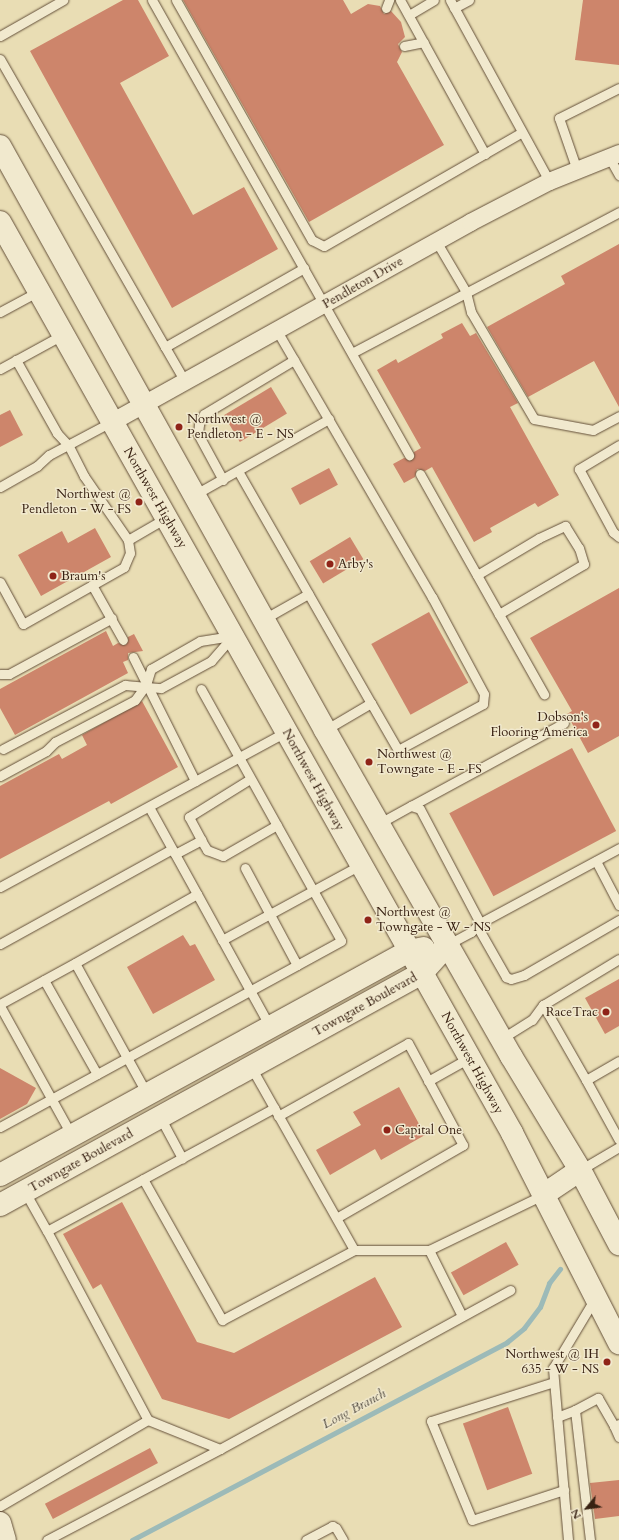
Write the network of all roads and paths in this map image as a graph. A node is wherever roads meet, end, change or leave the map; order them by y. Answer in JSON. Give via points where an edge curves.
{"nodes":[{"id":1,"x":63,"y":0,"type":"edge"},
{"id":2,"x":152,"y":0,"type":"edge"},
{"id":3,"x":176,"y":0,"type":"edge"},
{"id":4,"x":400,"y":0,"type":"edge"},
{"id":5,"x":434,"y":0,"type":"edge"},
{"id":6,"x":450,"y":0,"type":"edge"},
{"id":7,"x":469,"y":0,"type":"edge"},
{"id":8,"x":454,"y":8,"type":"junction"},
{"id":9,"x":409,"y":15,"type":"junction"},
{"id":10,"x":0,"y":36,"type":"edge"},
{"id":11,"x":424,"y":42,"type":"junction"},
{"id":12,"x":404,"y":46,"type":"dead end"},
{"id":13,"x":0,"y":59,"type":"edge"},
{"id":14,"x":619,"y":88,"type":"edge"},
{"id":15,"x":522,"y":132,"type":"junction"},
{"id":16,"x":0,"y":146,"type":"edge"},
{"id":17,"x":485,"y":154,"type":"junction"},
{"id":18,"x":614,"y":155,"type":"edge"},
{"id":19,"x":577,"y":170,"type":"junction"},
{"id":20,"x":619,"y":175,"type":"edge"},
{"id":21,"x":549,"y":181,"type":"junction"},
{"id":22,"x":619,"y":212,"type":"edge"},
{"id":23,"x":0,"y":222,"type":"edge"},
{"id":24,"x":436,"y":241,"type":"junction"},
{"id":25,"x":304,"y":268,"type":"junction"},
{"id":26,"x":40,"y":291,"type":"junction"},
{"id":27,"x":466,"y":292,"type":"junction"},
{"id":28,"x":325,"y":304,"type":"junction"},
{"id":29,"x":0,"y":312,"type":"edge"},
{"id":30,"x":277,"y":331,"type":"junction"},
{"id":31,"x":64,"y":334,"type":"junction"},
{"id":32,"x":166,"y":347,"type":"junction"},
{"id":33,"x":352,"y":353,"type":"junction"},
{"id":34,"x":16,"y":360,"type":"junction"},
{"id":35,"x":294,"y":360,"type":"junction"},
{"id":36,"x":0,"y":369,"type":"edge"},
{"id":37,"x":185,"y":381,"type":"junction"},
{"id":38,"x":143,"y":404,"type":"junction"},
{"id":39,"x":619,"y":416,"type":"edge"},
{"id":40,"x":329,"y":419,"type":"junction"},
{"id":41,"x":111,"y":422,"type":"junction"},
{"id":42,"x":619,"y":445,"type":"edge"},
{"id":43,"x":68,"y":446,"type":"junction"},
{"id":44,"x":409,"y":455,"type":"dead end"},
{"id":45,"x":238,"y":471,"type":"junction"},
{"id":46,"x":420,"y":474,"type":"dead end"},
{"id":47,"x":223,"y":480,"type":"junction"},
{"id":48,"x":0,"y":487,"type":"edge"},
{"id":49,"x":194,"y":495,"type":"junction"},
{"id":50,"x":166,"y":518,"type":"junction"},
{"id":51,"x":619,"y":537,"type":"edge"},
{"id":52,"x":128,"y":540,"type":"junction"},
{"id":53,"x":477,"y":575,"type":"junction"},
{"id":54,"x":0,"y":582,"type":"edge"},
{"id":55,"x":92,"y":585,"type":"junction"},
{"id":56,"x":308,"y":594,"type":"junction"},
{"id":57,"x":499,"y":614,"type":"junction"},
{"id":58,"x":112,"y":618,"type":"junction"},
{"id":59,"x":264,"y":619,"type":"junction"},
{"id":60,"x":233,"y":636,"type":"junction"},
{"id":61,"x":123,"y":640,"type":"dead end"},
{"id":62,"x":133,"y":657,"type":"dead end"},
{"id":63,"x":0,"y":674,"type":"edge"},
{"id":64,"x":146,"y":685,"type":"junction"},
{"id":65,"x":201,"y":689,"type":"dead end"},
{"id":66,"x":544,"y":694,"type":"dead end"},
{"id":67,"x":371,"y":703,"type":"junction"},
{"id":68,"x":564,"y":723,"type":"dead end"},
{"id":69,"x":325,"y":730,"type":"junction"},
{"id":70,"x":286,"y":732,"type":"junction"},
{"id":71,"x":1,"y":747,"type":"edge"},
{"id":72,"x":238,"y":758,"type":"junction"},
{"id":73,"x":0,"y":776,"type":"edge"},
{"id":74,"x":250,"y":779,"type":"junction"},
{"id":75,"x":195,"y":781,"type":"junction"},
{"id":76,"x":411,"y":806,"type":"junction"},
{"id":77,"x":149,"y":807,"type":"junction"},
{"id":78,"x":378,"y":824,"type":"junction"},
{"id":79,"x":277,"y":825,"type":"junction"},
{"id":80,"x":201,"y":840,"type":"junction"},
{"id":81,"x":619,"y":848,"type":"edge"},
{"id":82,"x":174,"y":852,"type":"junction"},
{"id":83,"x":596,"y":862,"type":"junction"},
{"id":84,"x":360,"y":864,"type":"junction"},
{"id":85,"x":245,"y":868,"type":"dead end"},
{"id":86,"x":0,"y":887,"type":"edge"},
{"id":87,"x":313,"y":890,"type":"junction"},
{"id":88,"x":197,"y":894,"type":"junction"},
{"id":89,"x":619,"y":905,"type":"edge"},
{"id":90,"x":270,"y":914,"type":"junction"},
{"id":91,"x":619,"y":920,"type":"edge"},
{"id":92,"x":479,"y":925,"type":"junction"},
{"id":93,"x":222,"y":940,"type":"junction"},
{"id":94,"x":0,"y":944,"type":"edge"},
{"id":95,"x":447,"y":945,"type":"junction"},
{"id":96,"x":409,"y":950,"type":"junction"},
{"id":97,"x":619,"y":959,"type":"edge"},
{"id":98,"x":76,"y":963,"type":"junction"},
{"id":99,"x":297,"y":965,"type":"junction"},
{"id":100,"x":422,"y":973,"type":"junction"},
{"id":101,"x":44,"y":980,"type":"junction"},
{"id":102,"x":250,"y":990,"type":"junction"},
{"id":103,"x":0,"y":1005,"type":"edge"},
{"id":104,"x":544,"y":1005,"type":"junction"},
{"id":105,"x":270,"y":1027,"type":"junction"},
{"id":106,"x":501,"y":1039,"type":"junction"},
{"id":107,"x":127,"y":1057,"type":"junction"},
{"id":108,"x":469,"y":1058,"type":"junction"},
{"id":109,"x":619,"y":1061,"type":"edge"},
{"id":110,"x":251,"y":1067,"type":"junction"},
{"id":111,"x":97,"y":1074,"type":"junction"},
{"id":112,"x":586,"y":1080,"type":"junction"},
{"id":113,"x":428,"y":1081,"type":"junction"},
{"id":114,"x":148,"y":1094,"type":"junction"},
{"id":115,"x":52,"y":1099,"type":"junction"},
{"id":116,"x":276,"y":1112,"type":"junction"},
{"id":117,"x":160,"y":1117,"type":"junction"},
{"id":118,"x":0,"y":1127,"type":"edge"},
{"id":119,"x":72,"y":1136,"type":"junction"},
{"id":120,"x":619,"y":1140,"type":"edge"},
{"id":121,"x":619,"y":1147,"type":"edge"},
{"id":122,"x":182,"y":1158,"type":"junction"},
{"id":123,"x":580,"y":1170,"type":"junction"},
{"id":124,"x":0,"y":1175,"type":"edge"},
{"id":125,"x":143,"y":1179,"type":"junction"},
{"id":126,"x":25,"y":1192,"type":"junction"},
{"id":127,"x":543,"y":1195,"type":"junction"},
{"id":128,"x":0,"y":1205,"type":"edge"},
{"id":129,"x":336,"y":1218,"type":"junction"},
{"id":130,"x":47,"y":1231,"type":"junction"},
{"id":131,"x":619,"y":1244,"type":"edge"},
{"id":132,"x":354,"y":1250,"type":"junction"},
{"id":133,"x":429,"y":1250,"type":"junction"},
{"id":134,"x":510,"y":1290,"type":"dead end"},
{"id":135,"x":596,"y":1295,"type":"junction"},
{"id":136,"x":462,"y":1316,"type":"junction"},
{"id":137,"x":619,"y":1343,"type":"edge"},
{"id":138,"x":554,"y":1382,"type":"junction"},
{"id":139,"x":575,"y":1410,"type":"junction"},
{"id":140,"x":557,"y":1417,"type":"junction"},
{"id":141,"x":148,"y":1420,"type":"junction"},
{"id":142,"x":617,"y":1425,"type":"edge"},
{"id":143,"x":619,"y":1437,"type":"edge"},
{"id":144,"x":220,"y":1449,"type":"junction"},
{"id":145,"x":564,"y":1490,"type":"junction"},
{"id":146,"x":0,"y":1506,"type":"edge"},
{"id":147,"x":0,"y":1523,"type":"edge"},
{"id":148,"x":5,"y":1540,"type":"edge"},
{"id":149,"x":46,"y":1540,"type":"edge"},
{"id":150,"x":306,"y":1540,"type":"edge"},
{"id":151,"x":343,"y":1540,"type":"edge"},
{"id":152,"x":568,"y":1540,"type":"edge"},
{"id":153,"x":590,"y":1540,"type":"edge"}],
"edges":[{"from":1,"to":10,"type":"lane"},
{"from":2,"to":25,"type":"lane"},
{"from":3,"to":17,"type":"lane","via":[[312,240],[324,246]]},
{"from":4,"to":9,"type":"lane"},
{"from":5,"to":9,"type":"lane"},
{"from":6,"to":8,"type":"lane"},
{"from":7,"to":8,"type":"lane"},
{"from":8,"to":15,"type":"lane"},
{"from":9,"to":11,"type":"lane"},
{"from":11,"to":12,"type":"lane"},
{"from":11,"to":17,"type":"lane"},
{"from":13,"to":32,"type":"lane"},
{"from":14,"to":19,"type":"lane","via":[[559,118]]},
{"from":15,"to":17,"type":"lane"},
{"from":15,"to":21,"type":"lane"},
{"from":16,"to":38,"type":"main road"},
{"from":18,"to":19,"type":"street","name":"Pendleton Drive"},
{"from":18,"to":20,"type":"lane"},
{"from":19,"to":21,"type":"street","name":"Pendleton Drive"},
{"from":21,"to":24,"type":"street","name":"Pendleton Drive"},
{"from":22,"to":27,"type":"lane"},
{"from":23,"to":26,"type":"main road","name":"Northwest Highway"},
{"from":24,"to":27,"type":"lane"},
{"from":24,"to":28,"type":"street","name":"Pendleton Drive"},
{"from":25,"to":28,"type":"lane"},
{"from":25,"to":32,"type":"lane"},
{"from":26,"to":29,"type":"lane"},
{"from":26,"to":31,"type":"main road","name":"Northwest Highway"},
{"from":27,"to":33,"type":"lane"},
{"from":27,"to":39,"type":"lane","via":[[471,312],[534,419],[593,430]]},
{"from":28,"to":30,"type":"street","name":"Pendleton Drive"},
{"from":28,"to":33,"type":"lane"},
{"from":30,"to":35,"type":"lane"},
{"from":30,"to":37,"type":"street","name":"Pendleton Drive"},
{"from":31,"to":34,"type":"lane"},
{"from":31,"to":41,"type":"main road","name":"Northwest Highway"},
{"from":32,"to":37,"type":"lane"},
{"from":33,"to":44,"type":"lane"},
{"from":34,"to":36,"type":"lane"},
{"from":34,"to":43,"type":"lane","via":[[57,433]]},
{"from":35,"to":40,"type":"lane"},
{"from":35,"to":47,"type":"lane","via":[[204,414],[198,434]]},
{"from":37,"to":38,"type":"street","name":"Pendleton Drive"},
{"from":38,"to":41,"type":"street","name":"Pendleton Drive"},
{"from":38,"to":49,"type":"main road"},
{"from":40,"to":45,"type":"lane"},
{"from":40,"to":67,"type":"lane","via":[[432,597],[484,694],[483,704],[398,750]]},
{"from":41,"to":43,"type":"lane"},
{"from":41,"to":50,"type":"main road","name":"Northwest Highway"},
{"from":42,"to":51,"type":"lane","via":[[579,469],[613,532]]},
{"from":43,"to":48,"type":"lane"},
{"from":43,"to":52,"type":"lane","via":[[84,476]]},
{"from":45,"to":47,"type":"lane"},
{"from":45,"to":56,"type":"lane"},
{"from":46,"to":53,"type":"lane"},
{"from":47,"to":49,"type":"lane"},
{"from":49,"to":59,"type":"main road"},
{"from":50,"to":52,"type":"lane"},
{"from":50,"to":60,"type":"main road","name":"Northwest Highway"},
{"from":52,"to":55,"type":"lane","via":[[130,553],[124,567]]},
{"from":53,"to":57,"type":"lane"},
{"from":53,"to":57,"type":"lane","via":[[539,538],[565,526],[579,548],[584,564]]},
{"from":54,"to":55,"type":"lane","via":[[23,624]]},
{"from":55,"to":58,"type":"lane"},
{"from":56,"to":59,"type":"lane"},
{"from":56,"to":67,"type":"lane"},
{"from":57,"to":66,"type":"lane"},
{"from":58,"to":61,"type":"lane"},
{"from":58,"to":63,"type":"lane","via":[[9,674]]},
{"from":59,"to":60,"type":"main road"},
{"from":59,"to":69,"type":"main road"},
{"from":60,"to":64,"type":"lane","via":[[211,661],[161,688]]},
{"from":60,"to":64,"type":"lane","via":[[200,641],[151,669]]},
{"from":60,"to":70,"type":"main road","name":"Northwest Highway"},
{"from":62,"to":64,"type":"lane"},
{"from":64,"to":71,"type":"lane","via":[[125,685]]},
{"from":64,"to":73,"type":"lane","via":[[135,700],[56,742],[46,751]]},
{"from":64,"to":75,"type":"lane"},
{"from":65,"to":72,"type":"lane"},
{"from":67,"to":69,"type":"lane"},
{"from":68,"to":76,"type":"lane"},
{"from":69,"to":78,"type":"main road"},
{"from":70,"to":72,"type":"lane"},
{"from":70,"to":84,"type":"main road","name":"Northwest Highway"},
{"from":72,"to":74,"type":"lane"},
{"from":72,"to":75,"type":"lane"},
{"from":74,"to":79,"type":"lane"},
{"from":74,"to":80,"type":"lane","via":[[189,817]]},
{"from":75,"to":77,"type":"lane"},
{"from":76,"to":78,"type":"lane"},
{"from":76,"to":92,"type":"lane","via":[[420,809]]},
{"from":77,"to":82,"type":"lane"},
{"from":77,"to":86,"type":"lane"},
{"from":78,"to":95,"type":"main road"},
{"from":79,"to":80,"type":"lane","via":[[223,856],[207,850]]},
{"from":79,"to":87,"type":"lane"},
{"from":80,"to":82,"type":"lane"},
{"from":81,"to":83,"type":"lane"},
{"from":82,"to":88,"type":"lane"},
{"from":82,"to":94,"type":"lane"},
{"from":83,"to":89,"type":"lane"},
{"from":83,"to":92,"type":"lane"},
{"from":84,"to":87,"type":"lane"},
{"from":84,"to":96,"type":"main road","name":"Northwest Highway"},
{"from":85,"to":90,"type":"lane"},
{"from":87,"to":90,"type":"lane"},
{"from":87,"to":99,"type":"lane","via":[[341,941]]},
{"from":88,"to":93,"type":"lane"},
{"from":88,"to":98,"type":"lane"},
{"from":90,"to":93,"type":"lane"},
{"from":90,"to":99,"type":"lane"},
{"from":91,"to":92,"type":"lane","via":[[524,975],[511,979],[506,978]]},
{"from":92,"to":95,"type":"lane"},
{"from":93,"to":102,"type":"lane"},
{"from":95,"to":96,"type":"main road","name":"Towngate Boulevard"},
{"from":95,"to":100,"type":"main road","name":"Towngate Boulevard"},
{"from":95,"to":106,"type":"main road"},
{"from":96,"to":100,"type":"main road","name":"Northwest Highway"},
{"from":96,"to":105,"type":"main road","name":"Towngate Boulevard"},
{"from":97,"to":104,"type":"lane"},
{"from":98,"to":101,"type":"lane"},
{"from":98,"to":107,"type":"lane"},
{"from":99,"to":102,"type":"lane"},
{"from":100,"to":108,"type":"main road","name":"Northwest Highway"},
{"from":100,"to":110,"type":"main road","name":"Towngate Boulevard"},
{"from":101,"to":103,"type":"lane"},
{"from":101,"to":111,"type":"lane"},
{"from":102,"to":105,"type":"lane"},
{"from":102,"to":107,"type":"lane"},
{"from":103,"to":115,"type":"lane"},
{"from":104,"to":106,"type":"lane","via":[[532,1020]]},
{"from":104,"to":112,"type":"lane"},
{"from":105,"to":114,"type":"main road","name":"Towngate Boulevard"},
{"from":106,"to":123,"type":"main road"},
{"from":107,"to":111,"type":"lane"},
{"from":107,"to":114,"type":"lane"},
{"from":108,"to":113,"type":"lane"},
{"from":108,"to":127,"type":"main road","name":"Northwest Highway","via":[[512,1133]]},
{"from":109,"to":112,"type":"lane"},
{"from":110,"to":116,"type":"lane"},
{"from":110,"to":117,"type":"main road","name":"Towngate Boulevard"},
{"from":111,"to":115,"type":"lane"},
{"from":112,"to":120,"type":"lane"},
{"from":113,"to":116,"type":"lane","via":[[408,1043]]},
{"from":113,"to":129,"type":"lane","via":[[463,1145]]},
{"from":114,"to":117,"type":"main road"},
{"from":114,"to":119,"type":"main road","name":"Towngate Boulevard"},
{"from":115,"to":118,"type":"lane"},
{"from":115,"to":119,"type":"lane"},
{"from":116,"to":122,"type":"lane"},
{"from":116,"to":129,"type":"lane"},
{"from":117,"to":122,"type":"lane"},
{"from":117,"to":126,"type":"main road","name":"Towngate Boulevard"},
{"from":119,"to":124,"type":"main road","name":"Towngate Boulevard"},
{"from":121,"to":123,"type":"lane"},
{"from":122,"to":125,"type":"lane"},
{"from":123,"to":127,"type":"main road"},
{"from":123,"to":131,"type":"main road"},
{"from":125,"to":130,"type":"lane"},
{"from":125,"to":132,"type":"lane","via":[[222,1320]]},
{"from":126,"to":128,"type":"main road","name":"Towngate Boulevard"},
{"from":126,"to":130,"type":"lane"},
{"from":127,"to":133,"type":"lane"},
{"from":127,"to":135,"type":"main road","name":"Northwest Highway"},
{"from":129,"to":132,"type":"lane"},
{"from":130,"to":141,"type":"lane"},
{"from":132,"to":133,"type":"lane"},
{"from":133,"to":136,"type":"lane"},
{"from":134,"to":136,"type":"lane"},
{"from":135,"to":137,"type":"main road","name":"Northwest Highway"},
{"from":135,"to":138,"type":"lane","via":[[553,1368]]},
{"from":136,"to":144,"type":"lane"},
{"from":138,"to":140,"type":"lane"},
{"from":138,"to":145,"type":"lane","via":[[431,1421],[472,1520]]},
{"from":139,"to":140,"type":"lane"},
{"from":139,"to":142,"type":"lane","via":[[598,1398]]},
{"from":139,"to":153,"type":"lane"},
{"from":140,"to":145,"type":"lane"},
{"from":141,"to":144,"type":"lane"},
{"from":141,"to":146,"type":"lane"},
{"from":142,"to":143,"type":"lane"},
{"from":144,"to":149,"type":"lane"},
{"from":145,"to":152,"type":"lane"},
{"from":147,"to":148,"type":"main road"},
{"from":150,"to":151,"type":"lane","via":[[332,1526]]}]}
